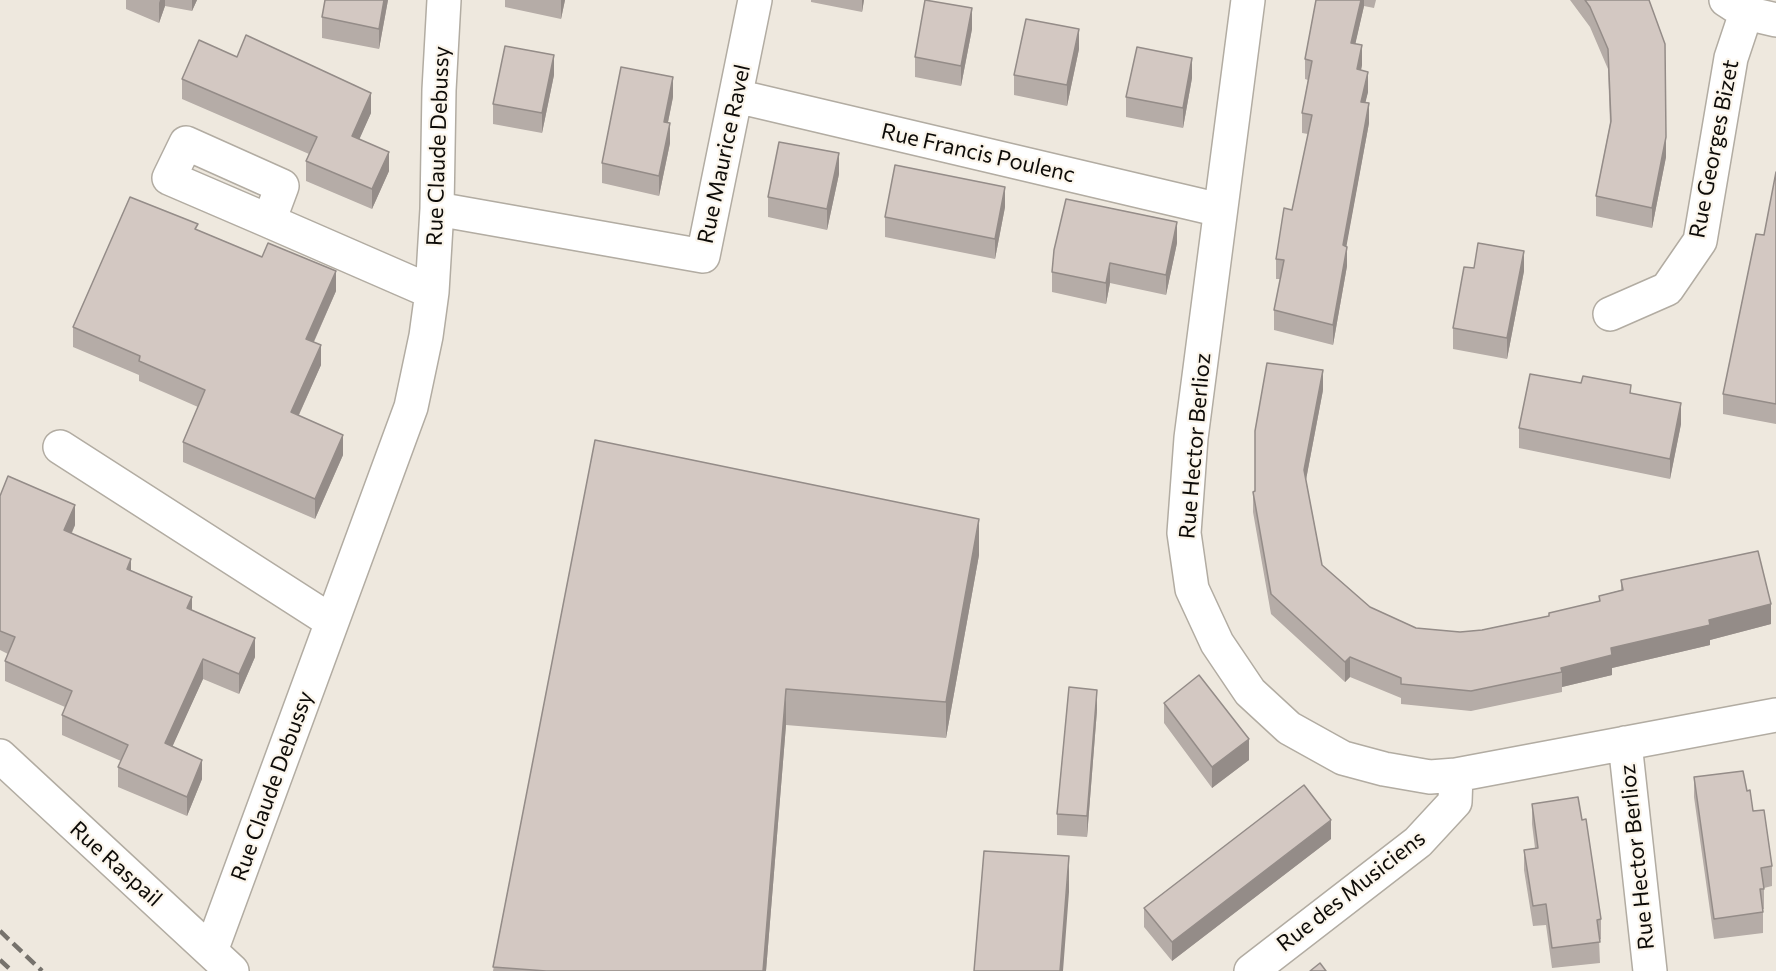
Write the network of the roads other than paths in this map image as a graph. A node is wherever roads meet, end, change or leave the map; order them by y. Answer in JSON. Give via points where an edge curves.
{"nodes":[{"id":1,"x":444,"y":0,"type":"edge"},
{"id":2,"x":755,"y":0,"type":"edge"},
{"id":3,"x":1248,"y":0,"type":"edge"},
{"id":4,"x":1750,"y":11,"type":"edge"},
{"id":5,"x":736,"y":96,"type":"junction"},
{"id":6,"x":437,"y":209,"type":"junction"},
{"id":7,"x":1220,"y":210,"type":"junction"},
{"id":8,"x":269,"y":221,"type":"dead end"},
{"id":9,"x":432,"y":292,"type":"junction"},
{"id":10,"x":1610,"y":314,"type":"dead end"},
{"id":11,"x":60,"y":447,"type":"dead end"},
{"id":12,"x":331,"y":621,"type":"junction"},
{"id":13,"x":1776,"y":715,"type":"edge"},
{"id":14,"x":1625,"y":743,"type":"junction"},
{"id":15,"x":0,"y":756,"type":"edge"},
{"id":16,"x":1456,"y":775,"type":"junction"},
{"id":17,"x":222,"y":961,"type":"edge"},
{"id":18,"x":1251,"y":971,"type":"edge"},
{"id":19,"x":1650,"y":971,"type":"edge"}],
"edges":[{"from":1,"to":6,"type":"street","name":"Rue Claude Debussy"},
{"from":2,"to":5,"type":"street","name":"Rue Maurice Ravel"},
{"from":3,"to":7,"type":"street","name":"Rue Hector Berlioz"},
{"from":4,"to":10,"type":"street","name":"Rue Georges Bizet","via":[[1731,58],[1700,241],[1667,289]]},
{"from":5,"to":6,"type":"street","name":"Rue Maurice Ravel","via":[[703,256]]},
{"from":5,"to":7,"type":"street","name":"Rue Francis Poulenc"},
{"from":6,"to":9,"type":"street","name":"Rue Claude Debussy"},
{"from":7,"to":16,"type":"street","name":"Rue Hector Berlioz","via":[[1191,438],[1184,533],[1192,590],[1217,643],[1250,692],[1289,728],[1343,758],[1430,777]]},
{"from":8,"to":9,"type":"street"},
{"from":9,"to":12,"type":"street","name":"Rue Claude Debussy","via":[[411,407]]},
{"from":11,"to":12,"type":"street"},
{"from":12,"to":17,"type":"street","name":"Rue Claude Debussy"},
{"from":13,"to":14,"type":"street","name":"Rue Hector Berlioz"},
{"from":14,"to":16,"type":"street","name":"Rue Hector Berlioz"},
{"from":14,"to":19,"type":"street","name":"Rue Hector Berlioz"},
{"from":15,"to":17,"type":"street","name":"Rue Raspail"},
{"from":16,"to":18,"type":"street","name":"Rue des Musiciens","via":[[1455,802],[1418,842]]}]}
